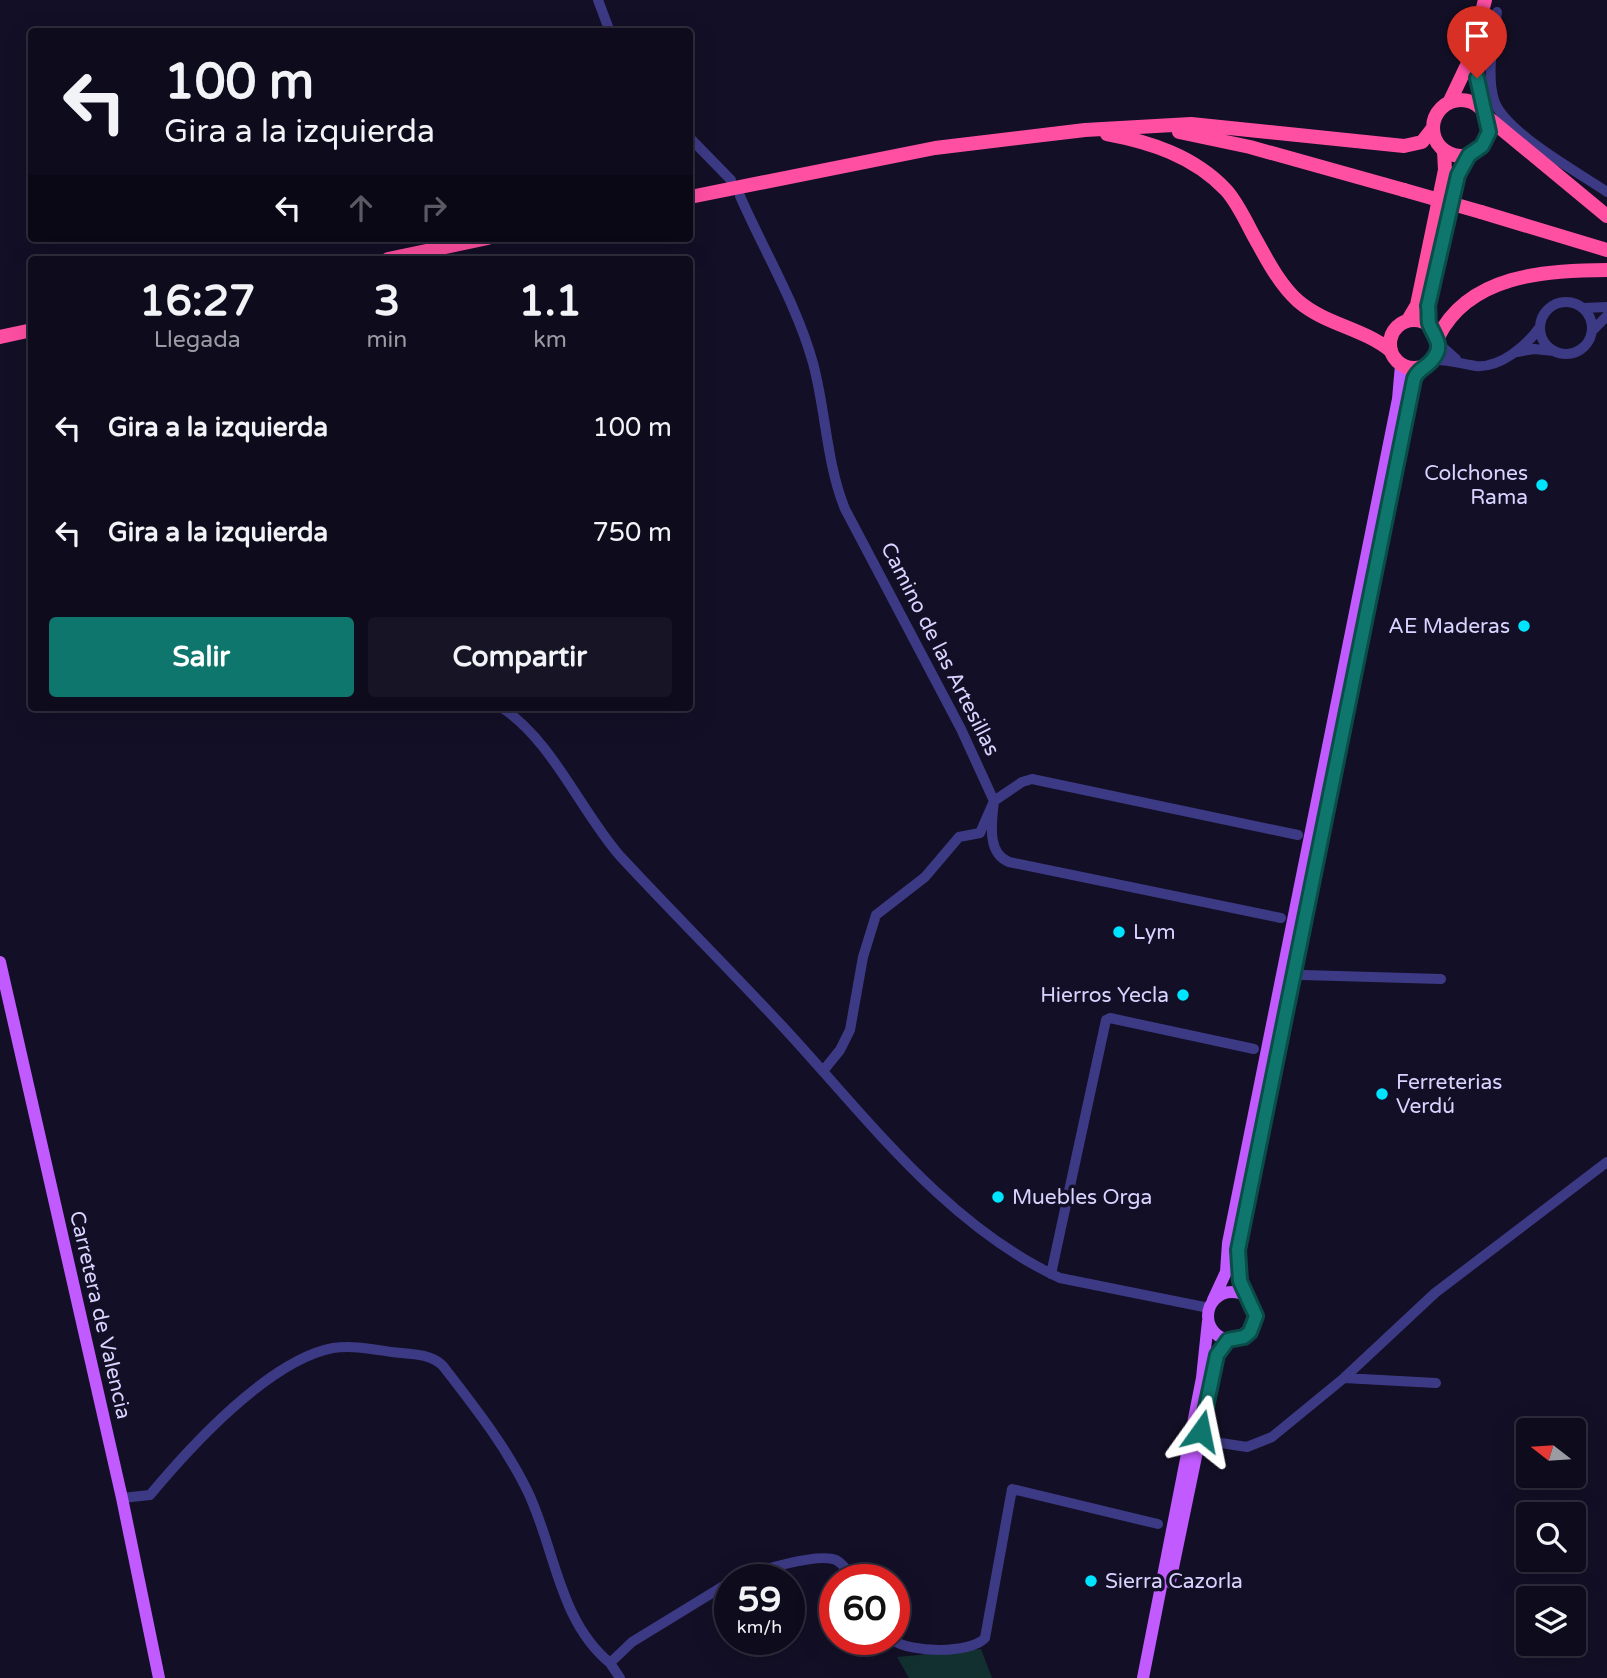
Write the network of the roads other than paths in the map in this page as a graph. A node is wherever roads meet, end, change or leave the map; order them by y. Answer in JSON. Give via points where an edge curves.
{"nodes":[{"id":1,"x":598,"y":0,"type":"edge"},
{"id":2,"x":1485,"y":0,"type":"edge"},
{"id":3,"x":1497,"y":12,"type":"dead end"},
{"id":4,"x":1478,"y":26,"type":"junction"},
{"id":5,"x":608,"y":28,"type":"edge"},
{"id":6,"x":1449,"y":103,"type":"junction"},
{"id":7,"x":1485,"y":114,"type":"junction"},
{"id":8,"x":1129,"y":127,"type":"junction"},
{"id":9,"x":1433,"y":128,"type":"junction"},
{"id":10,"x":1085,"y":130,"type":"junction"},
{"id":11,"x":693,"y":141,"type":"edge"},
{"id":12,"x":1444,"y":151,"type":"junction"},
{"id":13,"x":1469,"y":155,"type":"junction"},
{"id":14,"x":731,"y":180,"type":"dead end"},
{"id":15,"x":1607,"y":191,"type":"edge"},
{"id":16,"x":693,"y":196,"type":"edge"},
{"id":17,"x":740,"y":197,"type":"dead end"},
{"id":18,"x":1607,"y":216,"type":"edge"},
{"id":19,"x":469,"y":242,"type":"edge"},
{"id":20,"x":1607,"y":250,"type":"edge"},
{"id":21,"x":402,"y":256,"type":"edge"},
{"id":22,"x":1607,"y":270,"type":"edge"},
{"id":23,"x":1607,"y":307,"type":"edge"},
{"id":24,"x":1583,"y":308,"type":"junction"},
{"id":25,"x":1607,"y":316,"type":"edge"},
{"id":26,"x":1408,"y":320,"type":"junction"},
{"id":27,"x":1540,"y":327,"type":"junction"},
{"id":28,"x":28,"y":331,"type":"edge"},
{"id":29,"x":1592,"y":331,"type":"junction"},
{"id":30,"x":1435,"y":335,"type":"junction"},
{"id":31,"x":0,"y":337,"type":"edge"},
{"id":32,"x":1391,"y":351,"type":"junction"},
{"id":33,"x":1554,"y":351,"type":"junction"},
{"id":34,"x":1513,"y":353,"type":"junction"},
{"id":35,"x":1462,"y":362,"type":"junction"},
{"id":36,"x":1427,"y":364,"type":"junction"},
{"id":37,"x":1401,"y":365,"type":"junction"},
{"id":38,"x":506,"y":711,"type":"edge"},
{"id":39,"x":994,"y":801,"type":"junction"},
{"id":40,"x":1298,"y":835,"type":"dead end"},
{"id":41,"x":1281,"y":918,"type":"dead end"},
{"id":42,"x":0,"y":962,"type":"edge"},
{"id":43,"x":1303,"y":975,"type":"dead end"},
{"id":44,"x":1441,"y":979,"type":"dead end"},
{"id":45,"x":1254,"y":1049,"type":"dead end"},
{"id":46,"x":823,"y":1071,"type":"junction"},
{"id":47,"x":1607,"y":1162,"type":"edge"},
{"id":48,"x":1051,"y":1274,"type":"junction"},
{"id":49,"x":1246,"y":1296,"type":"junction"},
{"id":50,"x":1210,"y":1310,"type":"junction"},
{"id":51,"x":1228,"y":1340,"type":"junction"},
{"id":52,"x":1344,"y":1378,"type":"junction"},
{"id":53,"x":1436,"y":1383,"type":"dead end"},
{"id":54,"x":1208,"y":1441,"type":"dead end"},
{"id":55,"x":122,"y":1498,"type":"junction"},
{"id":56,"x":1158,"y":1524,"type":"dead end"},
{"id":57,"x":796,"y":1564,"type":"edge"},
{"id":58,"x":841,"y":1564,"type":"edge"},
{"id":59,"x":714,"y":1592,"type":"edge"},
{"id":60,"x":910,"y":1647,"type":"edge"},
{"id":61,"x":610,"y":1663,"type":"junction"},
{"id":62,"x":159,"y":1678,"type":"edge"},
{"id":63,"x":620,"y":1678,"type":"edge"},
{"id":64,"x":1143,"y":1678,"type":"edge"},
{"id":65,"x":1151,"y":1678,"type":"edge"}],
"edges":[{"from":1,"to":5,"type":"street"},
{"from":2,"to":4,"type":"highway"},
{"from":3,"to":15,"type":"street","via":[[1491,80],[1497,108],[1509,123]]},
{"from":4,"to":6,"type":"highway","via":[[1469,61]]},
{"from":4,"to":7,"type":"highway","via":[[1477,78]]},
{"from":6,"to":7,"type":"highway","via":[[1472,103]]},
{"from":6,"to":9,"type":"highway","via":[[1438,113]]},
{"from":7,"to":13,"type":"highway","via":[[1487,140]]},
{"from":7,"to":18,"type":"highway"},
{"from":8,"to":9,"type":"highway","via":[[1191,124],[1404,146],[1422,142]]},
{"from":8,"to":10,"type":"highway"},
{"from":8,"to":20,"type":"highway","bridge":true,"via":[[1202,136]]},
{"from":9,"to":12,"type":"highway"},
{"from":10,"to":16,"type":"highway","via":[[935,148]]},
{"from":10,"to":32,"type":"highway","via":[[1140,140],[1171,151],[1200,169],[1226,190],[1271,267],[1296,299],[1320,317]]},
{"from":11,"to":14,"type":"street"},
{"from":12,"to":13,"type":"highway"},
{"from":12,"to":26,"type":"highway","via":[[1445,170],[1417,305]]},
{"from":13,"to":30,"type":"highway","via":[[1458,175],[1428,306]]},
{"from":17,"to":39,"type":"street","name":"Camino de las Artesillas","via":[[800,326],[845,509]]},
{"from":19,"to":21,"type":"highway"},
{"from":22,"to":30,"type":"highway","via":[[1495,284],[1455,309]]},
{"from":23,"to":24,"type":"street"},
{"from":24,"to":27,"type":"street","via":[[1560,302],[1546,311]]},
{"from":24,"to":29,"type":"street"},
{"from":25,"to":29,"type":"street"},
{"from":26,"to":30,"type":"highway"},
{"from":26,"to":32,"type":"highway","via":[[1392,336]]},
{"from":27,"to":33,"type":"street","via":[[1543,341]]},
{"from":27,"to":34,"type":"street"},
{"from":28,"to":31,"type":"highway"},
{"from":29,"to":33,"type":"street","via":[[1581,349],[1567,354]]},
{"from":30,"to":35,"type":"street"},
{"from":30,"to":36,"type":"highway"},
{"from":32,"to":37,"type":"highway"},
{"from":33,"to":34,"type":"street"},
{"from":34,"to":35,"type":"street","via":[[1482,366]]},
{"from":35,"to":36,"type":"street"},
{"from":36,"to":37,"type":"highway"},
{"from":36,"to":49,"type":"main road","via":[[1414,379],[1238,1250]]},
{"from":37,"to":50,"type":"main road","via":[[1401,386],[1263,1065],[1226,1272]]},
{"from":38,"to":46,"type":"street","via":[[531,731],[595,827],[620,856]]},
{"from":39,"to":40,"type":"street","via":[[1032,779]]},
{"from":39,"to":41,"type":"street","via":[[992,839],[998,854],[1009,862]]},
{"from":39,"to":46,"type":"street","via":[[980,833],[954,841],[925,877],[876,915],[850,1030]]},
{"from":42,"to":55,"type":"main road","name":"Carretera de Valencia"},
{"from":43,"to":44,"type":"street"},
{"from":45,"to":48,"type":"street","via":[[1106,1020]]},
{"from":46,"to":48,"type":"street","via":[[922,1177],[983,1230]]},
{"from":47,"to":52,"type":"street","via":[[1436,1293]]},
{"from":48,"to":50,"type":"street"},
{"from":49,"to":50,"type":"main road","via":[[1232,1292]]},
{"from":49,"to":51,"type":"main road","via":[[1255,1308],[1254,1325],[1244,1337]]},
{"from":50,"to":51,"type":"main road","via":[[1213,1332]]},
{"from":50,"to":64,"type":"main road","via":[[1202,1378]]},
{"from":51,"to":65,"type":"main road","via":[[1217,1355]]},
{"from":52,"to":53,"type":"street"},
{"from":52,"to":54,"type":"street","via":[[1255,1446]]},
{"from":55,"to":61,"type":"street","via":[[150,1495],[238,1403],[318,1352],[357,1347],[431,1357],[443,1366],[514,1465],[537,1513],[574,1616]]},
{"from":55,"to":62,"type":"main road","name":"Carretera de Valencia"},
{"from":56,"to":60,"type":"street","via":[[1013,1489],[985,1638],[972,1646]]},
{"from":57,"to":58,"type":"street","via":[[827,1558]]},
{"from":59,"to":61,"type":"street","via":[[641,1636]]},
{"from":61,"to":63,"type":"street"}]}
